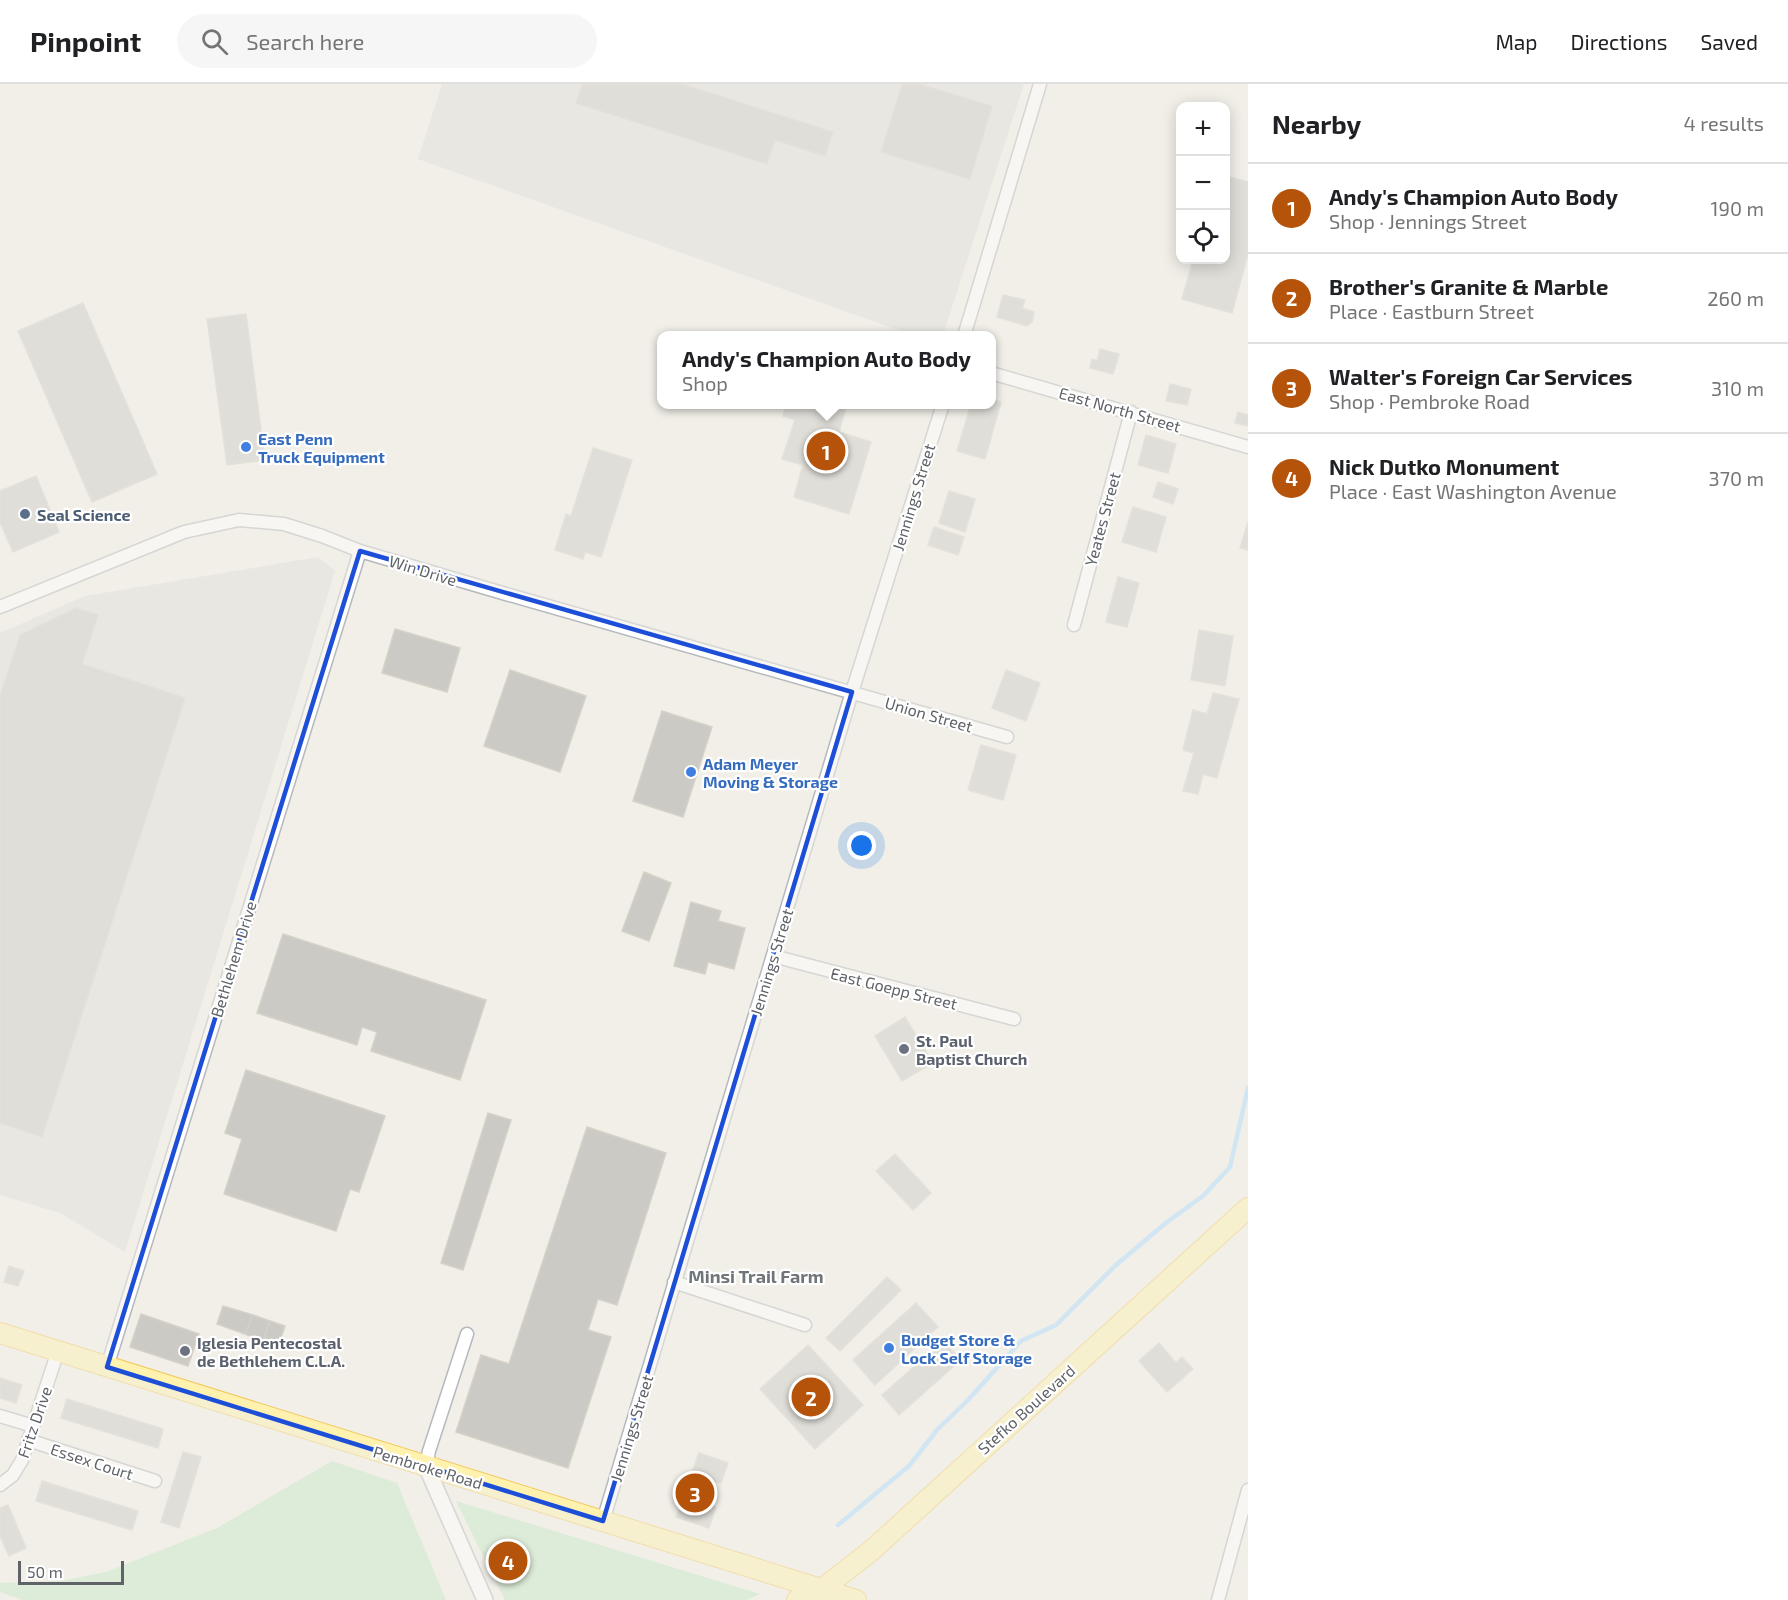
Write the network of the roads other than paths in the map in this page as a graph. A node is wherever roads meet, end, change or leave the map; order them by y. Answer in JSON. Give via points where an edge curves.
{"nodes":[{"id":1,"x":1040,"y":84,"type":"edge"},
{"id":2,"x":966,"y":331,"type":"edge"},
{"id":3,"x":996,"y":374,"type":"edge"},
{"id":4,"x":942,"y":409,"type":"edge"},
{"id":5,"x":1131,"y":412,"type":"junction"},
{"id":6,"x":1248,"y":447,"type":"edge"},
{"id":7,"x":360,"y":551,"type":"junction"},
{"id":8,"x":0,"y":607,"type":"edge"},
{"id":9,"x":1074,"y":625,"type":"dead end"},
{"id":10,"x":852,"y":692,"type":"junction"},
{"id":11,"x":1007,"y":737,"type":"dead end"},
{"id":12,"x":774,"y":956,"type":"junction"},
{"id":13,"x":1014,"y":1019,"type":"dead end"},
{"id":14,"x":1248,"y":1208,"type":"edge"},
{"id":15,"x":674,"y":1282,"type":"junction"},
{"id":16,"x":805,"y":1325,"type":"dead end"},
{"id":17,"x":0,"y":1333,"type":"edge"},
{"id":18,"x":467,"y":1334,"type":"dead end"},
{"id":19,"x":58,"y":1351,"type":"junction"},
{"id":20,"x":107,"y":1367,"type":"junction"},
{"id":21,"x":0,"y":1416,"type":"edge"},
{"id":22,"x":33,"y":1426,"type":"junction"},
{"id":23,"x":28,"y":1440,"type":"junction"},
{"id":24,"x":426,"y":1466,"type":"junction"},
{"id":25,"x":155,"y":1482,"type":"dead end"},
{"id":26,"x":0,"y":1485,"type":"edge"},
{"id":27,"x":1248,"y":1490,"type":"edge"},
{"id":28,"x":603,"y":1521,"type":"junction"},
{"id":29,"x":821,"y":1590,"type":"junction"},
{"id":30,"x":485,"y":1600,"type":"edge"},
{"id":31,"x":797,"y":1600,"type":"edge"},
{"id":32,"x":856,"y":1600,"type":"edge"},
{"id":33,"x":1218,"y":1600,"type":"edge"}],
"edges":[{"from":1,"to":2,"type":"street"},
{"from":3,"to":5,"type":"street","name":"East North Street"},
{"from":4,"to":10,"type":"street","name":"Jennings Street"},
{"from":5,"to":6,"type":"street","name":"East North Street"},
{"from":5,"to":9,"type":"street","name":"Yeates Street"},
{"from":7,"to":8,"type":"street","name":"Win Drive","via":[[284,524],[239,520],[184,532]]},
{"from":7,"to":10,"type":"street","name":"Win Drive"},
{"from":7,"to":20,"type":"street","name":"Bethlehem Drive"},
{"from":10,"to":11,"type":"street","name":"Union Street"},
{"from":10,"to":12,"type":"street","name":"Jennings Street"},
{"from":12,"to":13,"type":"street","name":"East Goepp Street"},
{"from":12,"to":15,"type":"street","name":"Jennings Street"},
{"from":14,"to":29,"type":"main road","name":"Stefko Boulevard","via":[[871,1551]]},
{"from":15,"to":16,"type":"street"},
{"from":15,"to":28,"type":"street","name":"Jennings Street"},
{"from":17,"to":19,"type":"main road","name":"Pembroke Road"},
{"from":18,"to":24,"type":"street"},
{"from":19,"to":20,"type":"main road","name":"Pembroke Road"},
{"from":19,"to":22,"type":"street","name":"Fritz Drive"},
{"from":20,"to":24,"type":"main road","name":"Pembroke Road"},
{"from":21,"to":22,"type":"street"},
{"from":22,"to":23,"type":"street","name":"Fritz Drive"},
{"from":23,"to":25,"type":"street","name":"Essex Court"},
{"from":23,"to":26,"type":"street","name":"Fritz Drive","via":[[18,1468]]},
{"from":24,"to":28,"type":"main road","name":"Pembroke Road"},
{"from":24,"to":30,"type":"street"},
{"from":27,"to":33,"type":"street"},
{"from":28,"to":29,"type":"main road","name":"Pembroke Road"},
{"from":29,"to":31,"type":"main road","name":"Stefko Boulevard"},
{"from":29,"to":32,"type":"main road","name":"Pembroke Road"}]}
